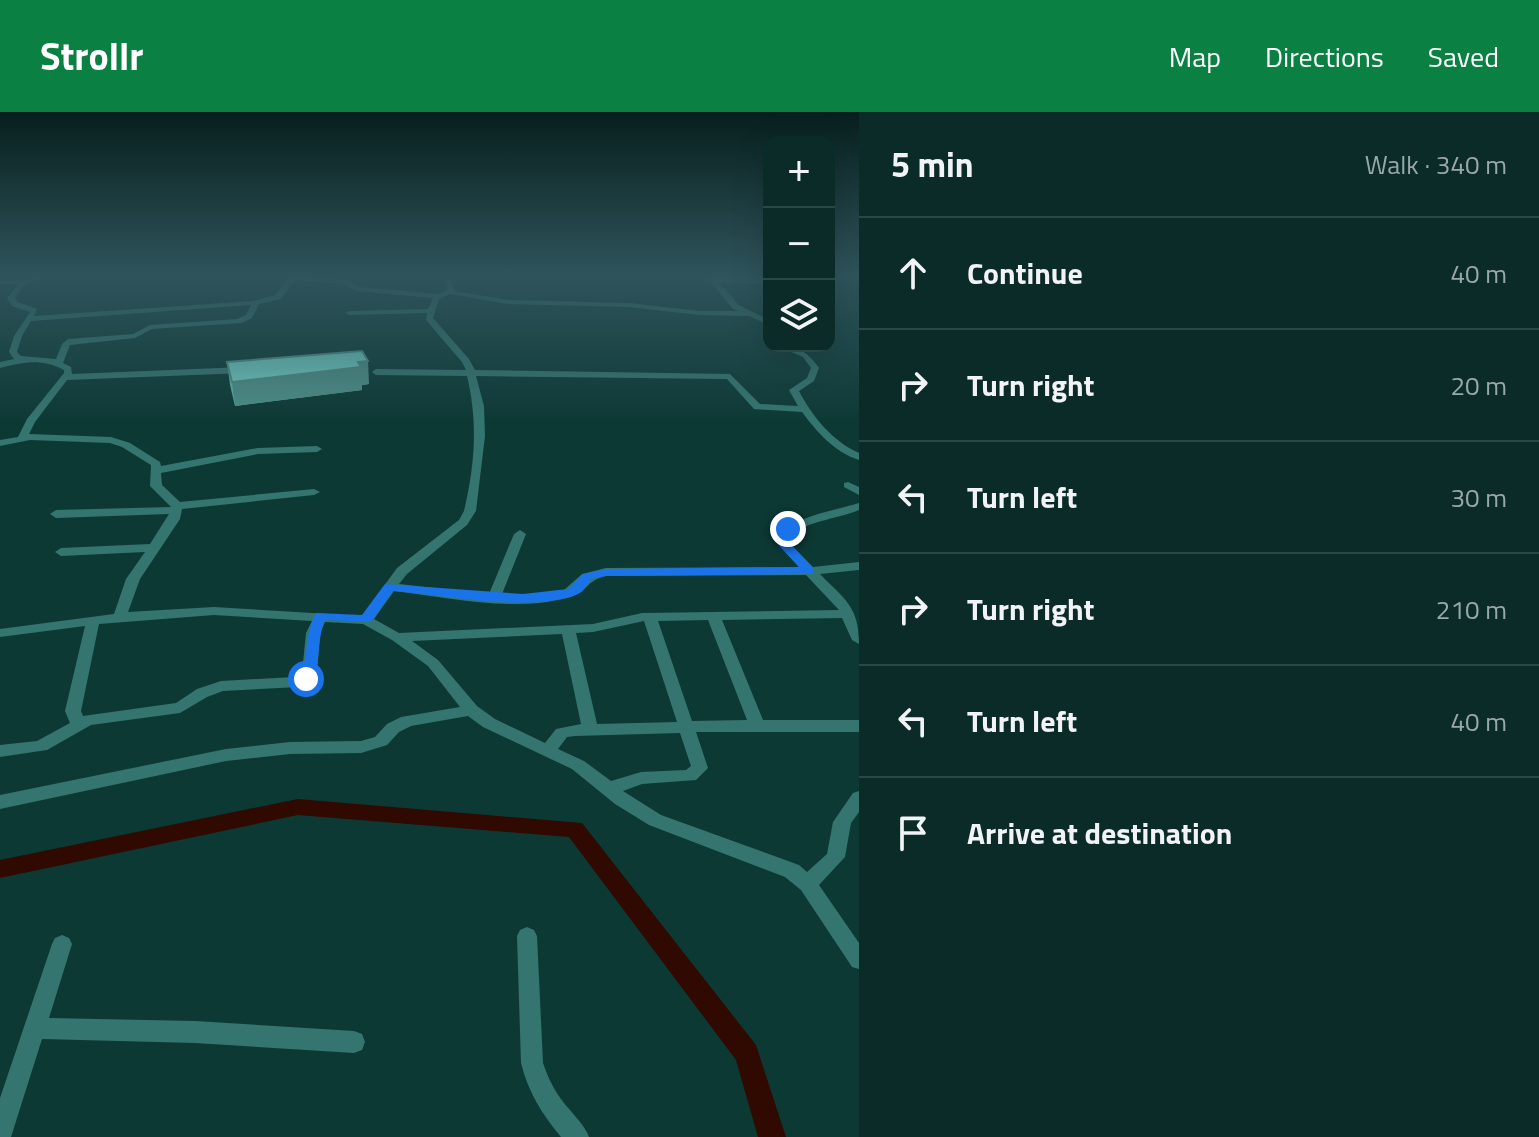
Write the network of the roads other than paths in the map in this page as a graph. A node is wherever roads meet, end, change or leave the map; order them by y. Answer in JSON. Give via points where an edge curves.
{"nodes":[{"id":1,"x":25,"y":325,"type":"edge"},
{"id":2,"x":194,"y":325,"type":"edge"},
{"id":3,"x":433,"y":325,"type":"edge"},
{"id":4,"x":798,"y":352,"type":"edge"},
{"id":5,"x":22,"y":359,"type":"junction"},
{"id":6,"x":59,"y":363,"type":"junction"},
{"id":7,"x":0,"y":365,"type":"edge"},
{"id":8,"x":256,"y":369,"type":"edge"},
{"id":9,"x":470,"y":369,"type":"junction"},
{"id":10,"x":373,"y":370,"type":"dead end"},
{"id":11,"x":65,"y":377,"type":"junction"},
{"id":12,"x":805,"y":409,"type":"junction"},
{"id":13,"x":26,"y":439,"type":"junction"},
{"id":14,"x":0,"y":443,"type":"edge"},
{"id":15,"x":317,"y":449,"type":"dead end"},
{"id":16,"x":859,"y":457,"type":"edge"},
{"id":17,"x":158,"y":470,"type":"junction"},
{"id":18,"x":848,"y":485,"type":"dead end"},
{"id":19,"x":314,"y":492,"type":"dead end"},
{"id":20,"x":859,"y":492,"type":"edge"},
{"id":21,"x":177,"y":508,"type":"junction"},
{"id":22,"x":858,"y":509,"type":"edge"},
{"id":23,"x":56,"y":514,"type":"dead end"},
{"id":24,"x":520,"y":534,"type":"dead end"},
{"id":25,"x":153,"y":548,"type":"junction"},
{"id":26,"x":61,"y":552,"type":"dead end"},
{"id":27,"x":859,"y":566,"type":"edge"},
{"id":28,"x":809,"y":571,"type":"junction"},
{"id":29,"x":390,"y":587,"type":"junction"},
{"id":30,"x":495,"y":596,"type":"junction"},
{"id":31,"x":850,"y":609,"type":"edge"},
{"id":32,"x":321,"y":616,"type":"junction"},
{"id":33,"x":713,"y":616,"type":"junction"},
{"id":34,"x":120,"y":617,"type":"junction"},
{"id":35,"x":650,"y":617,"type":"junction"},
{"id":36,"x":366,"y":620,"type":"junction"},
{"id":37,"x":93,"y":621,"type":"junction"},
{"id":38,"x":568,"y":629,"type":"junction"},
{"id":39,"x":0,"y":633,"type":"edge"},
{"id":40,"x":397,"y":637,"type":"junction"},
{"id":41,"x":859,"y":640,"type":"edge"},
{"id":42,"x":471,"y":710,"type":"junction"},
{"id":43,"x":78,"y":723,"type":"junction"},
{"id":44,"x":757,"y":725,"type":"junction"},
{"id":45,"x":688,"y":726,"type":"junction"},
{"id":46,"x":859,"y":726,"type":"edge"},
{"id":47,"x":590,"y":729,"type":"junction"},
{"id":48,"x":549,"y":749,"type":"junction"},
{"id":49,"x":0,"y":751,"type":"edge"},
{"id":50,"x":608,"y":789,"type":"junction"},
{"id":51,"x":859,"y":798,"type":"edge"},
{"id":52,"x":0,"y":802,"type":"edge"},
{"id":53,"x":808,"y":884,"type":"junction"},
{"id":54,"x":527,"y":936,"type":"dead end"},
{"id":55,"x":62,"y":944,"type":"dead end"},
{"id":56,"x":859,"y":960,"type":"edge"},
{"id":57,"x":34,"y":1028,"type":"junction"},
{"id":58,"x":354,"y":1042,"type":"dead end"},
{"id":59,"x":0,"y":1134,"type":"edge"},
{"id":60,"x":577,"y":1137,"type":"edge"}],
"edges":[{"from":1,"to":5,"type":"street","via":[[13,347],[15,357]]},
{"from":2,"to":6,"type":"street","via":[[71,341]]},
{"from":3,"to":9,"type":"street"},
{"from":4,"to":12,"type":"street","via":[[815,368],[811,379],[794,390]]},
{"from":5,"to":6,"type":"street"},
{"from":5,"to":7,"type":"street"},
{"from":6,"to":11,"type":"street","via":[[68,369]]},
{"from":8,"to":11,"type":"street"},
{"from":9,"to":10,"type":"street"},
{"from":9,"to":12,"type":"street","via":[[730,377],[757,407]]},
{"from":9,"to":29,"type":"street","via":[[480,436],[470,511]]},
{"from":11,"to":13,"type":"street","via":[[22,433]]},
{"from":12,"to":16,"type":"street","via":[[837,446]]},
{"from":13,"to":14,"type":"street"},
{"from":13,"to":17,"type":"street","via":[[111,440],[147,457]]},
{"from":15,"to":17,"type":"street","via":[[258,451]]},
{"from":17,"to":21,"type":"street","via":[[156,486]]},
{"from":18,"to":20,"type":"street"},
{"from":19,"to":21,"type":"street"},
{"from":21,"to":23,"type":"street"},
{"from":21,"to":25,"type":"street"},
{"from":22,"to":28,"type":"street","via":[[782,534],[785,547]]},
{"from":24,"to":30,"type":"street"},
{"from":25,"to":26,"type":"street"},
{"from":25,"to":34,"type":"street","via":[[133,579]]},
{"from":27,"to":28,"type":"street"},
{"from":28,"to":30,"type":"street","via":[[606,572],[587,577],[579,588],[562,595]]},
{"from":28,"to":31,"type":"street"},
{"from":29,"to":30,"type":"street"},
{"from":29,"to":36,"type":"street"},
{"from":31,"to":33,"type":"street"},
{"from":31,"to":41,"type":"street"},
{"from":32,"to":34,"type":"street","via":[[214,611]]},
{"from":32,"to":36,"type":"street"},
{"from":32,"to":43,"type":"street","via":[[306,679],[221,686],[171,711]]},
{"from":33,"to":35,"type":"street"},
{"from":33,"to":44,"type":"street"},
{"from":34,"to":37,"type":"street"},
{"from":35,"to":38,"type":"street"},
{"from":35,"to":45,"type":"street"},
{"from":36,"to":40,"type":"street"},
{"from":37,"to":39,"type":"street"},
{"from":37,"to":43,"type":"street","via":[[73,711]]},
{"from":38,"to":40,"type":"street"},
{"from":38,"to":47,"type":"street"},
{"from":40,"to":42,"type":"street","via":[[433,663]]},
{"from":42,"to":48,"type":"street"},
{"from":42,"to":52,"type":"street","via":[[407,721],[381,741],[361,747],[226,755]]},
{"from":43,"to":49,"type":"street","via":[[41,746]]},
{"from":44,"to":45,"type":"street"},
{"from":44,"to":46,"type":"street"},
{"from":45,"to":47,"type":"street"},
{"from":45,"to":50,"type":"street","via":[[700,761],[698,773],[641,778]]},
{"from":47,"to":48,"type":"street","via":[[562,733]]},
{"from":48,"to":50,"type":"street"},
{"from":50,"to":53,"type":"street","via":[[655,820],[772,861]]},
{"from":51,"to":53,"type":"street","via":[[842,822],[836,857]]},
{"from":53,"to":56,"type":"street"},
{"from":54,"to":60,"type":"street","via":[[532,1063],[546,1101]]},
{"from":55,"to":57,"type":"street"},
{"from":57,"to":58,"type":"street"},
{"from":57,"to":59,"type":"street"}]}
